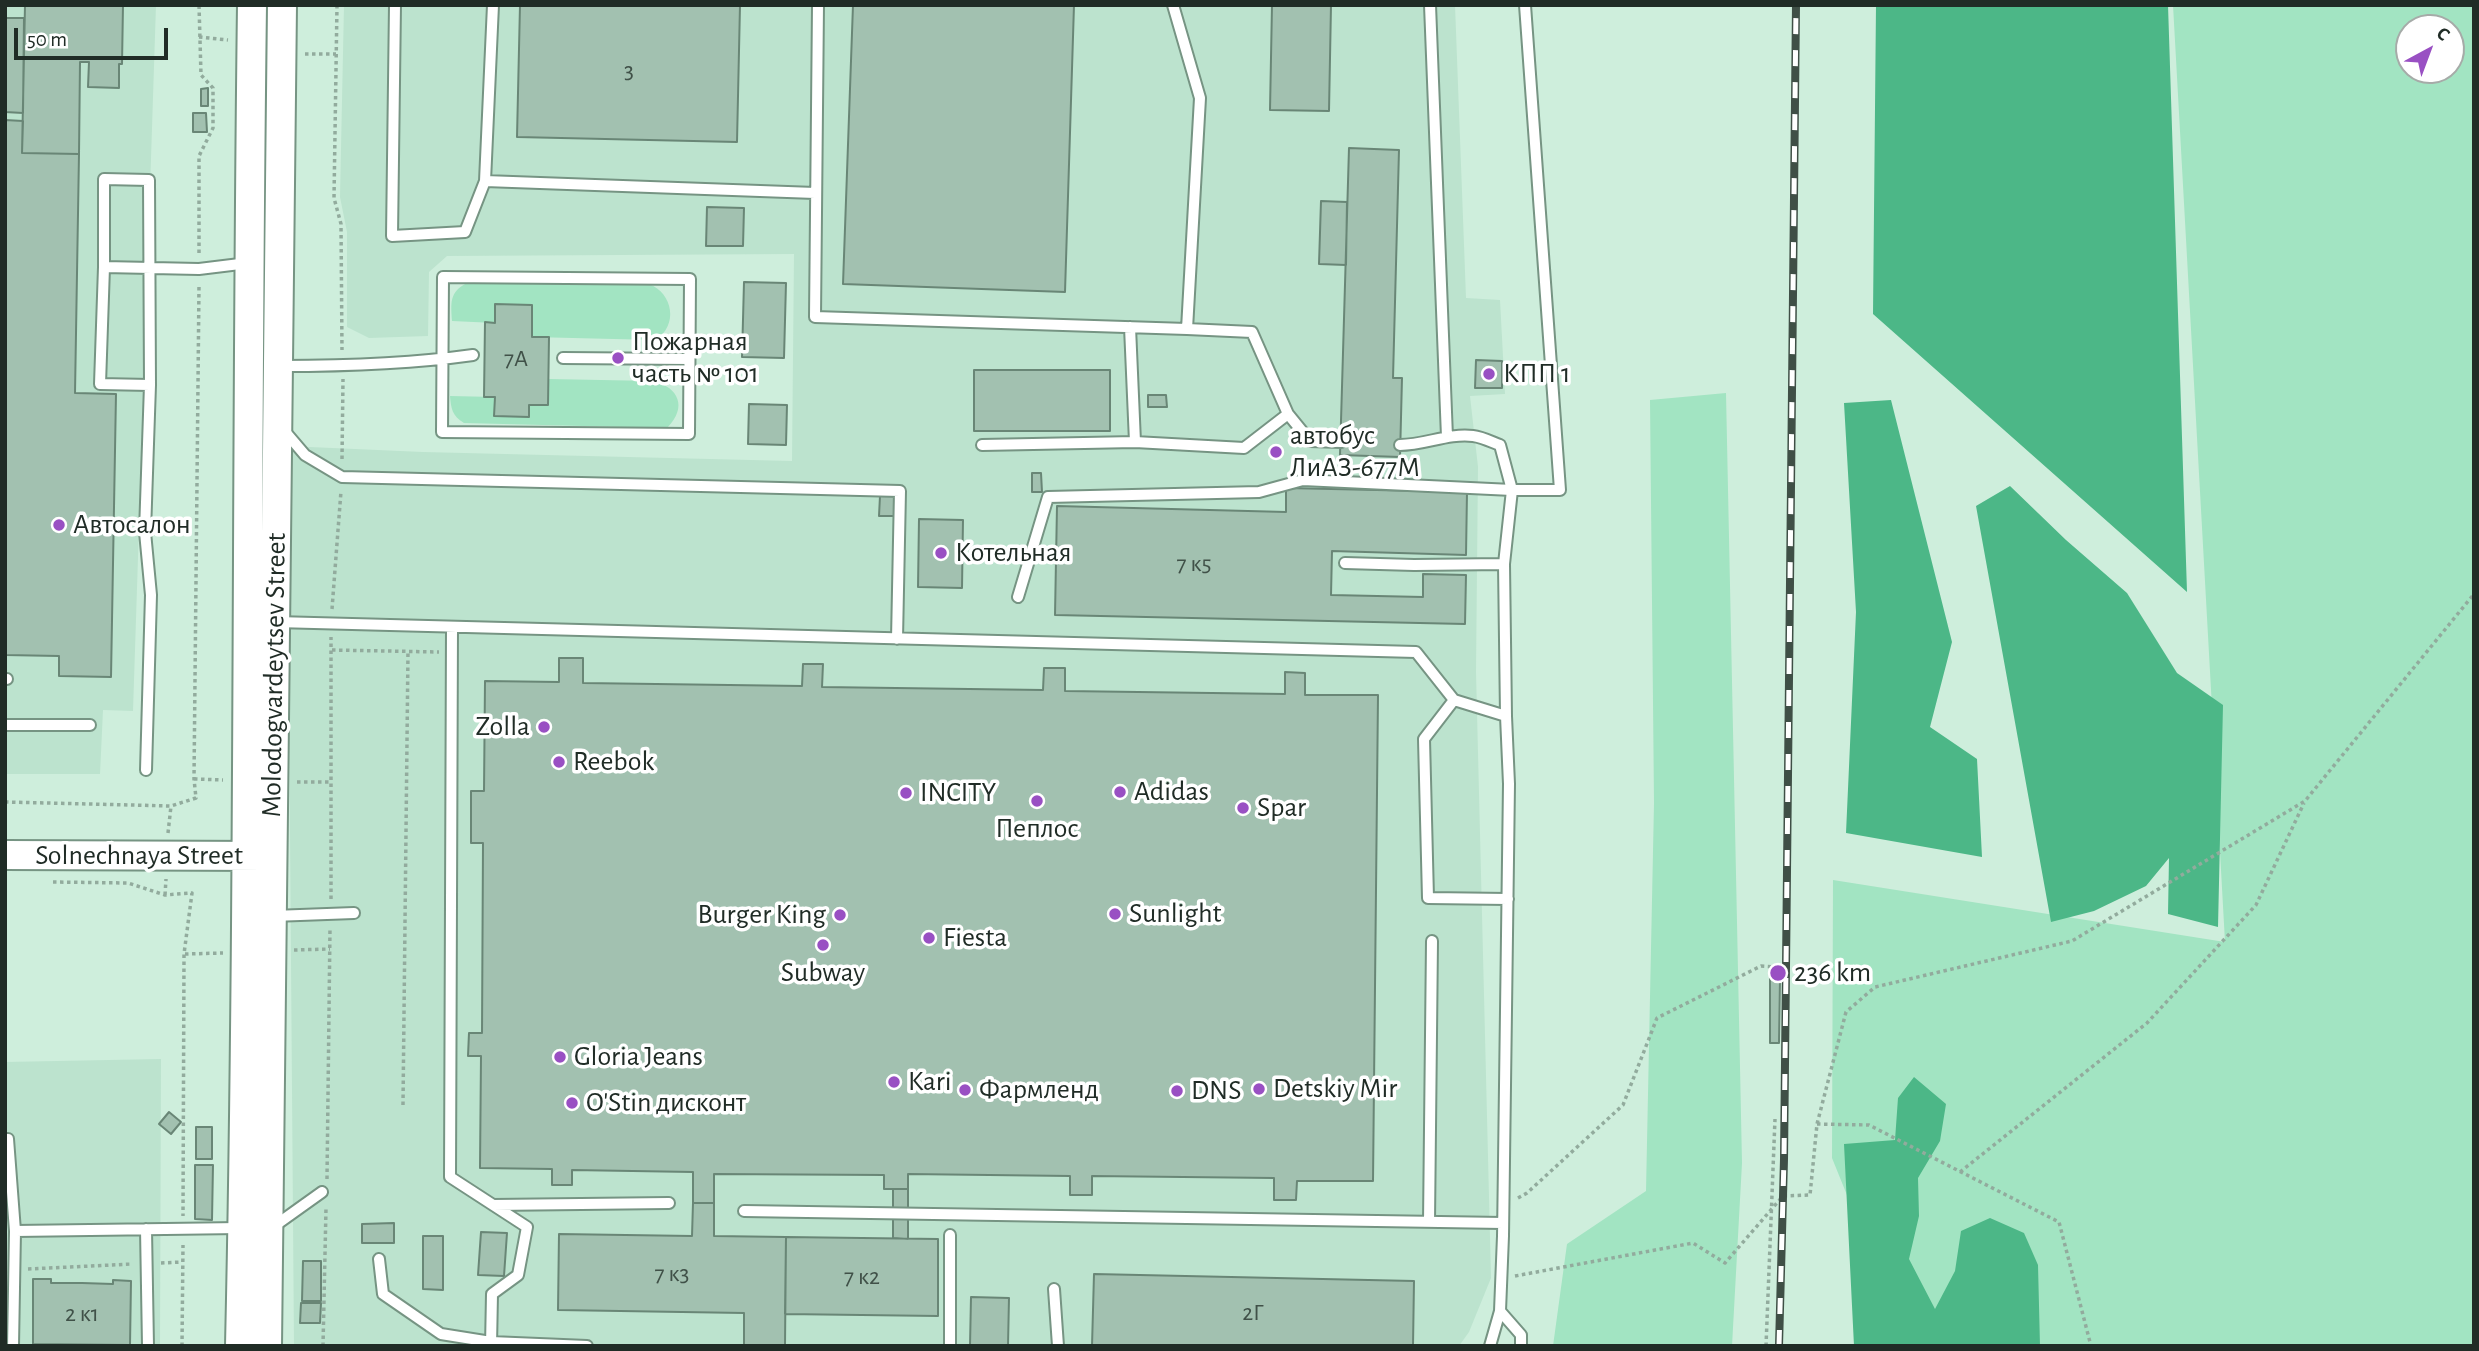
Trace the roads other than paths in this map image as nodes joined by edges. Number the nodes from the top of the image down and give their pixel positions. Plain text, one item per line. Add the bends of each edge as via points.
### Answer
1 (252, 5) edge
2 (282, 5) edge
3 (395, 5) edge
4 (493, 5) edge
5 (818, 5) edge
6 (1173, 5) edge
7 (1430, 5) edge
8 (1525, 5) edge
9 (485, 181) junction
10 (815, 192) junction
11 (248, 262) junction
12 (278, 262) junction
13 (104, 267) junction
14 (149, 268) junction
15 (1130, 327) junction
16 (1187, 329) junction
17 (473, 355) dead end
18 (563, 358) dead end
19 (443, 359) junction
20 (690, 359) junction
21 (277, 366) junction
22 (150, 385) junction
23 (1288, 414) junction
24 (277, 422) junction
25 (1447, 437) junction
26 (1135, 442) junction
27 (1341, 442) dead end
28 (1400, 444) dead end
29 (982, 445) dead end
30 (1513, 490) junction
31 (1345, 563) dead end
32 (1504, 564) junction
33 (1018, 597) dead end
34 (274, 622) junction
35 (452, 627) junction
36 (897, 639) junction
37 (1454, 700) junction
38 (1506, 716) junction
39 (5, 725) edge
40 (90, 725) dead end
41 (146, 770) dead end
42 (5, 855) edge
43 (259, 856) junction
44 (1507, 899) junction
45 (354, 913) dead end
46 (272, 916) junction
47 (1432, 942) dead end
48 (5, 1139) edge
49 (324, 1192) road end
50 (669, 1203) dead end
51 (492, 1205) junction
52 (744, 1211) dead end
53 (1429, 1222) junction
54 (1503, 1223) junction
55 (146, 1228) junction
56 (255, 1230) junction
57 (16, 1231) junction
58 (950, 1235) dead end
59 (379, 1259) dead end
60 (1054, 1289) dead end
61 (1500, 1311) junction
62 (491, 1344) edge
63 (13, 1346) edge
64 (148, 1346) edge
65 (240, 1346) edge
66 (267, 1346) edge
67 (587, 1346) edge
68 (950, 1346) edge
69 (1058, 1346) edge
70 (1490, 1346) edge
71 (1521, 1346) edge

1 - 11 main road, Molodogvardeytsev Street
2 - 12 main road, Molodogvardeytsev Street
3 - 9 lane via 392,236 465,232
4 - 9 lane
5 - 10 lane
6 - 16 lane via 1199,98
7 - 25 lane
8 - 30 lane via 1560,489
9 - 10 lane
10 - 15 lane via 814,317
11 - 12 main road
11 - 14 lane via 199,269
11 - 43 main road, Molodogvardeytsev Street
12 - 21 main road, Molodogvardeytsev Street
13 - 14 lane
13 - 14 lane via 104,178 149,180
13 - 22 lane via 100,384
14 - 22 lane
15 - 16 lane
15 - 26 lane
16 - 23 lane via 1252,332
17 - 19 lane
18 - 20 lane
19 - 20 lane via 443,432 689,434
19 - 20 lane via 443,277 690,279
19 - 21 lane
21 - 24 main road, Molodogvardeytsev Street
22 - 41 lane
23 - 26 lane via 1244,448
23 - 27 lane via 1310,441
24 - 34 main road, Molodogvardeytsev Street
24 - 36 lane via 304,455 342,477 900,491
25 - 28 lane
25 - 30 lane via 1474,436 1500,445
26 - 29 lane
30 - 32 lane
30 - 33 lane via 1303,480 1259,492 1048,498
31 - 32 lane
32 - 38 lane
34 - 35 lane
34 - 43 main road, Molodogvardeytsev Street
35 - 36 lane
35 - 51 lane via 450,1177
36 - 37 lane via 1416,652
37 - 38 lane
37 - 44 lane via 1424,739 1428,898
38 - 44 lane
39 - 40 lane
42 - 43 main road, Solnechnaya Street
43 - 46 main road, Molodogvardeytsev Street
43 - 56 main road, Molodogvardeytsev Street
44 - 54 lane
45 - 46 lane
46 - 56 main road, Molodogvardeytsev Street
47 - 53 lane
48 - 57 lane
49 - 56 lane
50 - 51 lane
51 - 62 lane via 527,1227 519,1275 492,1294
52 - 53 lane
53 - 54 lane
54 - 61 lane
55 - 56 lane
55 - 57 lane
55 - 64 lane
56 - 65 main road, Molodogvardeytsev Street
56 - 66 main road, Molodogvardeytsev Street
57 - 63 lane
58 - 68 lane
59 - 62 lane via 383,1294 441,1334
60 - 69 lane
61 - 70 lane
61 - 71 lane via 1521,1335
62 - 67 lane

